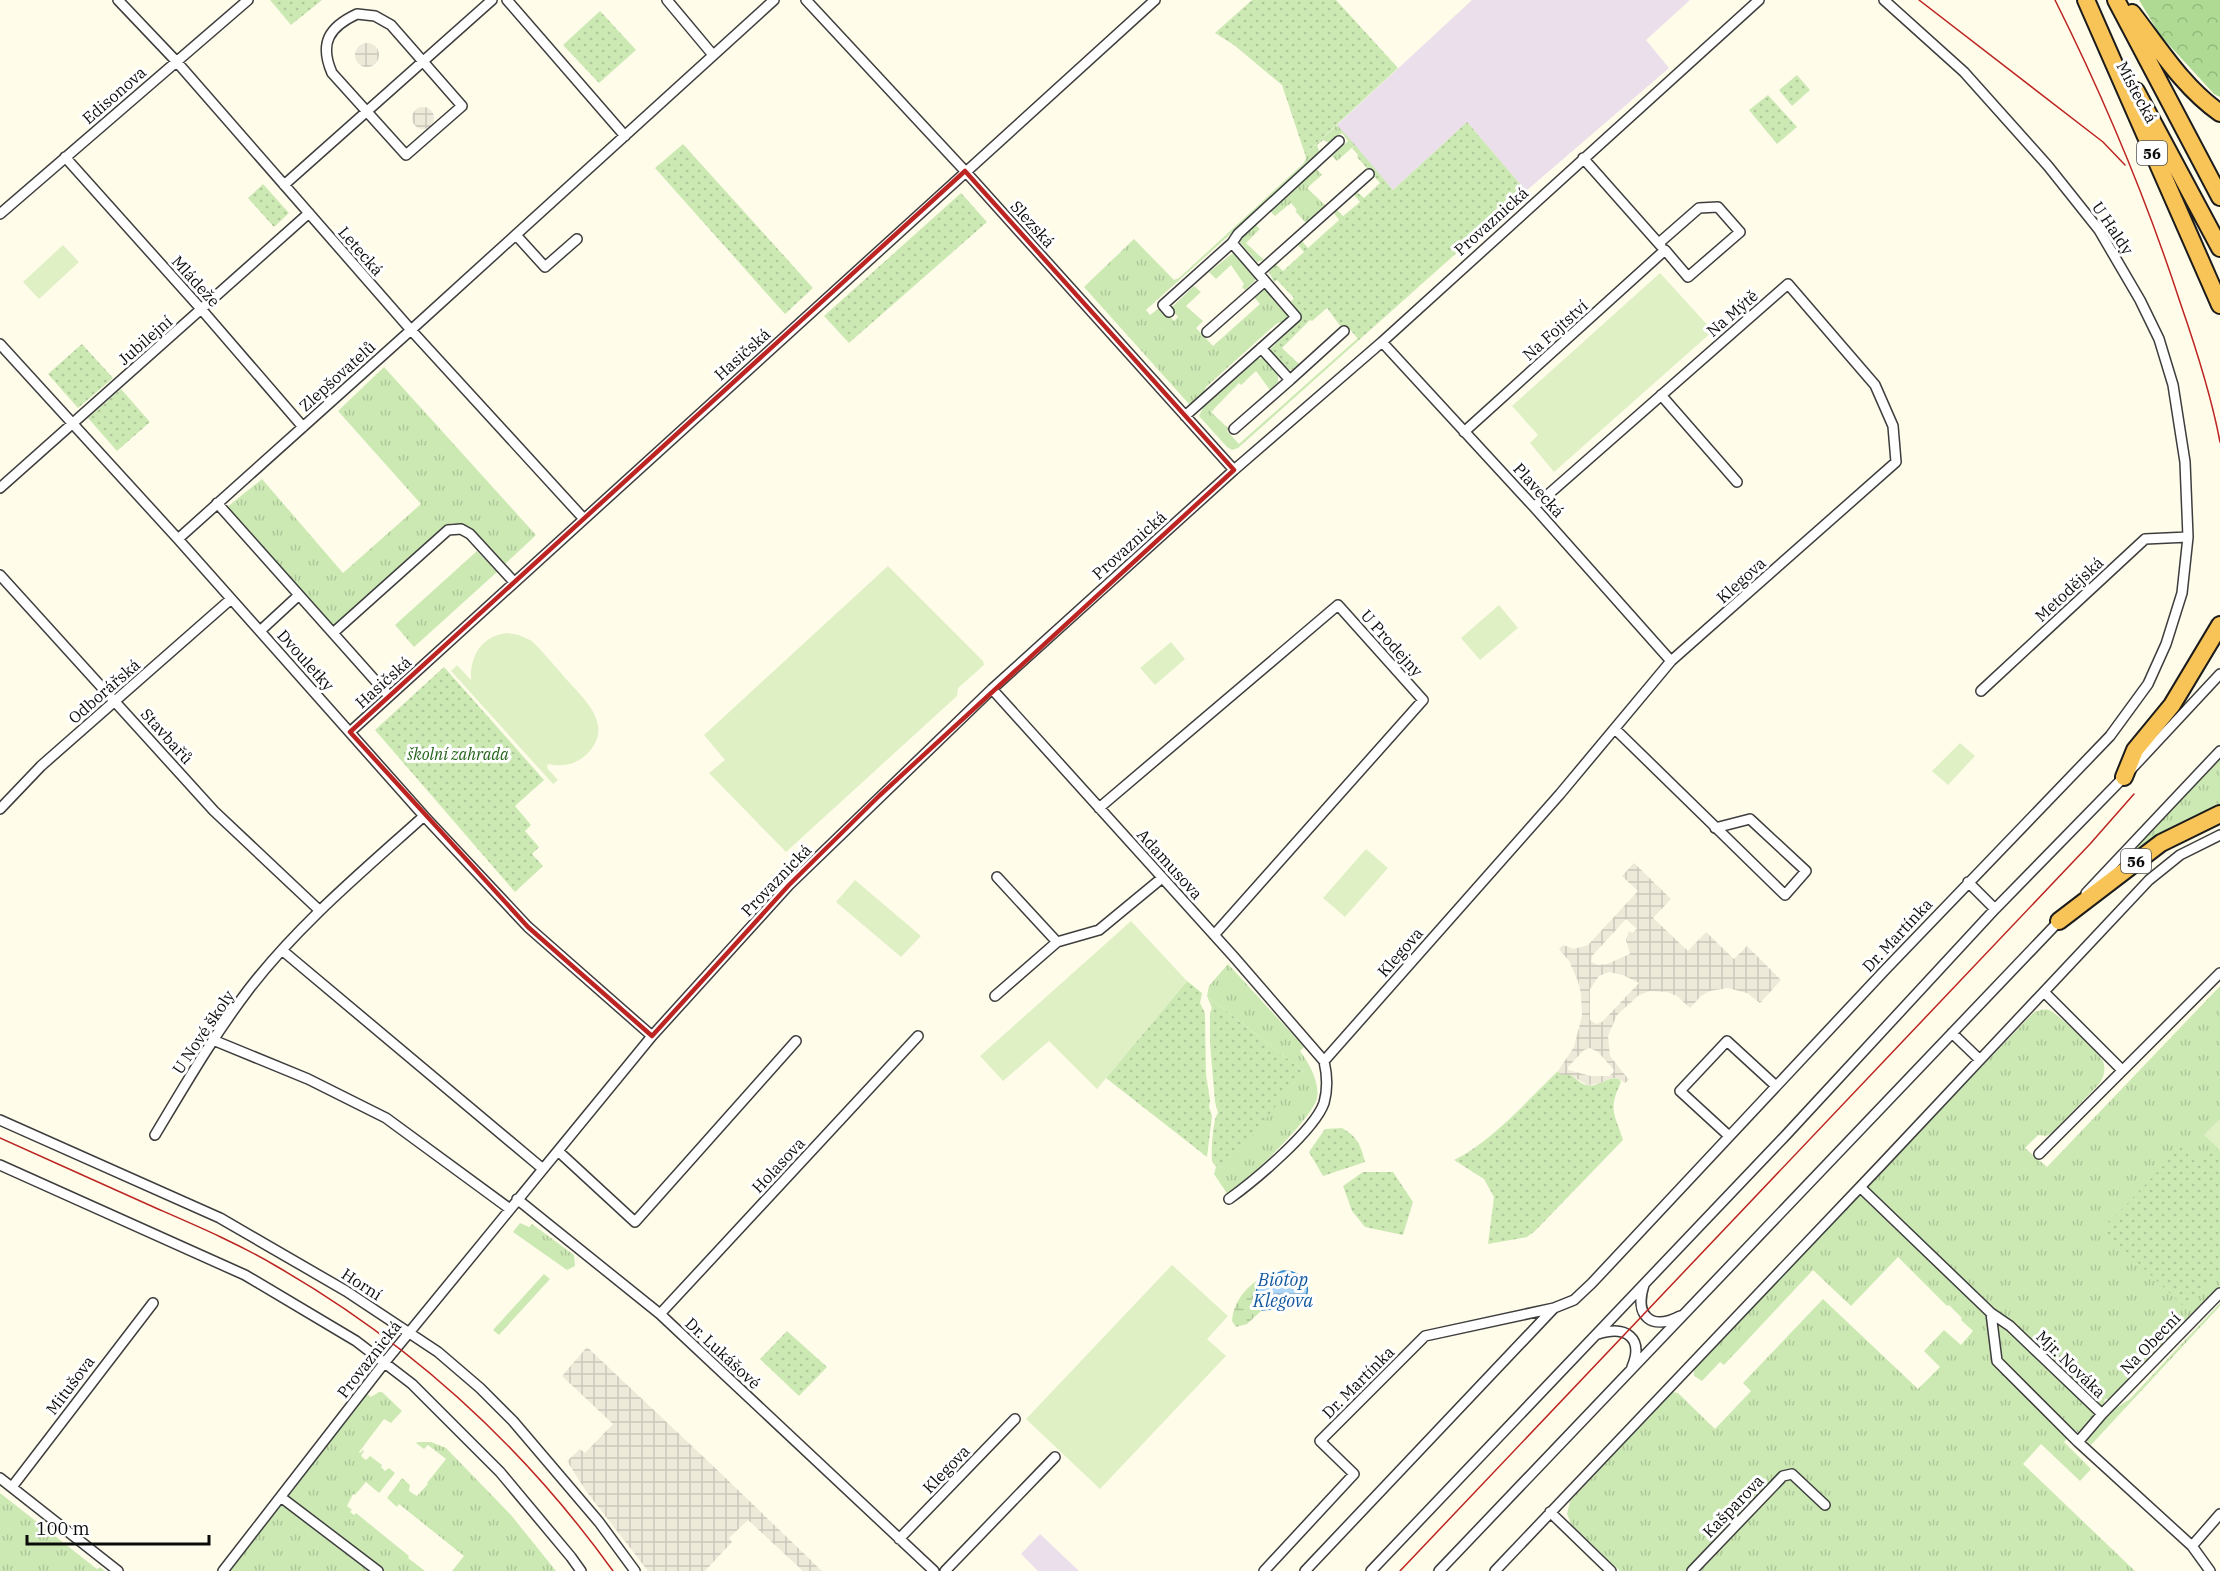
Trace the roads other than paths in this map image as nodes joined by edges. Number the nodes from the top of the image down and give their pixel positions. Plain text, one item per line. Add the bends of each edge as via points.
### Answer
1 (118, 0) edge
2 (248, 0) edge
3 (492, 0) edge
4 (507, 0) edge
5 (667, 0) edge
6 (774, 0) edge
7 (806, 0) edge
8 (1155, 0) edge
9 (1759, 0) edge
10 (1885, 0) edge
11 (2087, 0) edge
12 (2116, 0) edge
13 (2123, 0) edge
14 (713, 55) junction
15 (424, 61) junction
16 (176, 62) junction
17 (366, 112) junction
18 (2220, 113) edge
19 (625, 136) junction
20 (1339, 141) dead end
21 (65, 157) junction
22 (1583, 158) junction
23 (965, 171) junction
24 (1369, 174) dead end
25 (284, 185) junction
26 (2220, 197) edge
27 (309, 213) junction
28 (0, 214) edge
29 (516, 235) junction
30 (577, 239) dead end
31 (1232, 243) junction
32 (1662, 246) junction
33 (2220, 248) edge
34 (1262, 277) junction
35 (2220, 304) edge
36 (202, 310) junction
37 (1169, 312) dead end
38 (411, 330) junction
39 (1344, 331) dead end
40 (1207, 332) dead end
41 (1382, 342) junction
42 (0, 344) edge
43 (1261, 348) junction
44 (1290, 380) junction
45 (1661, 395) junction
46 (1185, 416) junction
47 (73, 424) junction
48 (303, 427) junction
49 (1234, 429) dead end
50 (1464, 432) junction
51 (1896, 462) joint
52 (1234, 470) junction
53 (1737, 482) dead end
54 (0, 488) edge
55 (217, 503) junction
56 (1534, 507) junction
57 (584, 519) junction
58 (2188, 537) junction
59 (178, 539) junction
60 (0, 574) edge
61 (514, 582) junction
62 (299, 595) junction
63 (231, 599) junction
64 (2220, 625) edge
65 (260, 631) junction
66 (333, 633) junction
67 (1671, 662) junction
68 (2220, 674) edge
69 (992, 689) junction
70 (1981, 691) dead end
71 (389, 696) junction
72 (115, 701) junction
73 (1615, 729) junction
74 (350, 732) junction
75 (2220, 751) edge
76 (2124, 777) junction
77 (1099, 808) junction
78 (0, 809) edge
79 (2220, 814) edge
80 (424, 816) junction
81 (1715, 828) junction
82 (2220, 835) edge
83 (997, 877) dead end
84 (1162, 878) junction
85 (1968, 882) junction
86 (1995, 909) junction
87 (319, 910) junction
88 (2059, 921) junction
89 (1214, 935) junction
90 (1057, 942) junction
91 (283, 951) junction
92 (2220, 973) edge
93 (2044, 992) junction
94 (995, 996) dead end
95 (1953, 1033) junction
96 (652, 1036) junction
97 (918, 1036) dead end
98 (213, 1040) junction
99 (796, 1041) dead end
100 (1980, 1060) junction
101 (1324, 1061) junction
102 (2122, 1070) junction
103 (1776, 1086) junction
104 (0, 1120) edge
105 (155, 1135) dead end
106 (1729, 1136) junction
107 (558, 1151) junction
108 (2038, 1154) dead end
109 (0, 1165) edge
110 (543, 1169) junction
111 (1860, 1187) junction
112 (517, 1199) junction
113 (1229, 1199) dead end
114 (510, 1209) junction
115 (1645, 1283) junction
116 (2220, 1293) edge
117 (153, 1303) dead end
118 (1554, 1308) junction
119 (1991, 1313) junction
120 (660, 1314) junction
121 (1684, 1314) junction
122 (410, 1332) junction
123 (1595, 1335) junction
124 (386, 1362) junction
125 (1631, 1370) junction
126 (2102, 1414) junction
127 (1015, 1419) dead end
128 (2078, 1442) junction
129 (1055, 1457) dead end
130 (0, 1478) edge
131 (12, 1486) junction
132 (282, 1497) junction
133 (1825, 1505) dead end
134 (1550, 1512) junction
135 (2220, 1514) edge
136 (899, 1539) junction
137 (2192, 1546) junction
138 (118, 1571) edge
139 (222, 1571) edge
140 (378, 1571) edge
141 (581, 1571) edge
142 (635, 1571) edge
143 (934, 1571) edge
144 (945, 1571) edge
145 (1264, 1571) edge
146 (1305, 1571) edge
147 (1371, 1571) edge
148 (1439, 1571) edge
149 (1495, 1571) edge
150 (1611, 1571) edge
151 (1692, 1571) edge
152 (2210, 1571) edge

1 - 16 street, Letecká
2 - 16 street, Edisonova
3 - 15 street
4 - 19 street
5 - 14 street
6 - 14 street, Zlepšovatelů
7 - 23 street, Slezská
8 - 23 street, Hasičská
9 - 22 street, Provaznická
10 - 58 street, U Haldy via 1964,72 2048,166 2099,230 2140,300 2173,385 2186,462
11 - 33 highway, Místecká / 56
11 - 35 highway, 56
12 - 26 highway, Místecká / 56
13 - 18 highway via 2175,70
14 - 19 street, Zlepšovatelů
15 - 17 street
15 - 17 street via 462,106 406,155
15 - 17 street via 392,25 375,15 357,14 339,24 327,43 326,59 332,73
16 - 21 street, Edisonova
16 - 25 street, Letecká
17 - 25 street
19 - 29 street, Zlepšovatelů
20 - 31 street
21 - 28 street, Edisonova
21 - 36 street, Mládeže
22 - 32 street
22 - 41 street, Provaznická
23 - 46 street, Slezská
23 - 57 street, Hasičská
24 - 34 street
25 - 27 street, Letecká
27 - 36 street, Jubilejní
27 - 38 street, Letecká
29 - 30 street via 545,267
29 - 38 street, Zlepšovatelů
31 - 34 street
31 - 37 street via 1162,304
32 - 32 street, Na Fojtství via 1688,277 1740,232 1718,207 1699,207
32 - 50 street, Na Fojtství
34 - 40 street
34 - 43 street via 1296,317
36 - 47 street, Jubilejní
36 - 48 street, Mládeže
38 - 48 street, Zlepšovatelů
38 - 57 street, Letecká
39 - 44 street
41 - 50 street, Plavecká
41 - 52 street, Provaznická
42 - 47 street, Dvouletky
43 - 44 street
43 - 46 street
44 - 49 street
45 - 51 street, Na Mýtě via 1788,284 1875,385 1893,426
45 - 53 street
45 - 56 street, Na Mýtě
46 - 52 street, Slezská
47 - 54 street, Jubilejní
47 - 59 street, Dvouletky
48 - 55 street, Zlepšovatelů
50 - 56 street, Plavecká
51 - 67 street, Klegova
52 - 69 street, Provaznická
55 - 59 street, Zlepšovatelů
55 - 62 street
56 - 67 street, Plavecká
57 - 61 street, Hasičská
58 - 70 street, Metodějská via 2145,539
58 - 85 street, Dr. Martínka via 2182,593 2148,684 2110,736
59 - 63 street, Dvouletky
60 - 72 street, Stavbařů
61 - 66 street via 470,534 461,529 448,530
61 - 71 street, Hasičská
62 - 65 street
62 - 66 street
63 - 65 street, Dvouletky
63 - 72 street, Odborářská
64 - 76 highway via 2172,705 2135,750
65 - 74 street, Dvouletky
66 - 71 street
67 - 73 street, Klegova
68 - 76 street
69 - 77 street, Adamusova
69 - 96 street, Provaznická via 789,885
71 - 74 street, Hasičská
72 - 78 street, Odborářská via 41,766
72 - 87 street, Stavbařů via 214,811
73 - 81 street
73 - 101 street, Klegova
74 - 80 street, Dvouletky
75 - 88 street
76 - 86 street
77 - 84 street, Adamusova
77 - 89 street, U Prodejny via 1338,605 1423,700
79 - 88 highway, 56 via 2161,843
80 - 87 street, U Nové školy
80 - 96 street, Dvouletky via 528,927
81 - 81 street via 1785,895 1806,871 1750,819
82 - 93 street via 2168,864
83 - 90 street
84 - 89 street, Adamusova
84 - 90 street via 1099,930
85 - 86 street
85 - 103 street, Dr. Martínka
86 - 115 street
87 - 91 street, U Nové školy
88 - 95 street
89 - 101 street, Adamusova
90 - 94 street
91 - 98 street, U Nové školy via 250,988
91 - 110 street
92 - 102 street
93 - 100 street
93 - 102 street
95 - 100 street
95 - 121 street
96 - 107 street, Provaznická
97 - 120 street, Holasova
98 - 105 street, U Nové školy
98 - 114 street via 308,1079 386,1118
99 - 107 street via 635,1222
100 - 111 street
101 - 113 street via 1324,1104 1317,1116 1258,1178
102 - 108 street
103 - 106 street, Dr. Martínka
103 - 106 street via 1727,1041 1680,1091
104 - 122 street, Horní via 220,1218
106 - 118 street, Dr. Martínka via 1592,1283 1574,1300
107 - 110 street, Provaznická
109 - 124 street via 245,1275
110 - 112 street, Provaznická
111 - 119 street, Mjr. Nováka
111 - 134 street
112 - 114 street, Provaznická
112 - 120 street, Dr. Lukášové
114 - 122 street, Provaznická
115 - 121 street via 1640,1305 1647,1318 1662,1323
115 - 123 street
116 - 126 street, Na Obecní
117 - 131 street, Mitušova
118 - 145 street, Dr. Martínka via 1425,1336 1320,1441 1354,1474
118 - 146 street, Dr. Martínka
119 - 126 street, Mjr. Nováka via 2010,1326
119 - 128 street via 1997,1361
120 - 136 street, Dr. Lukášové
121 - 125 street
122 - 124 street, Provaznická
122 - 142 street, Horní via 443,1355 513,1420
123 - 125 street via 1616,1330 1630,1336 1636,1353
123 - 147 street
124 - 132 street, Provaznická
124 - 141 street via 500,1472
125 - 148 street
126 - 128 street, Mjr. Nováka
127 - 136 street, Klegova
128 - 137 street
129 - 144 street
130 - 131 street
131 - 138 street
132 - 139 street, Provaznická
132 - 140 street
133 - 151 street, Kašparova via 1792,1474 1783,1476
134 - 149 street
134 - 150 street
135 - 137 street
136 - 143 street, Dr. Lukášové
137 - 152 street

